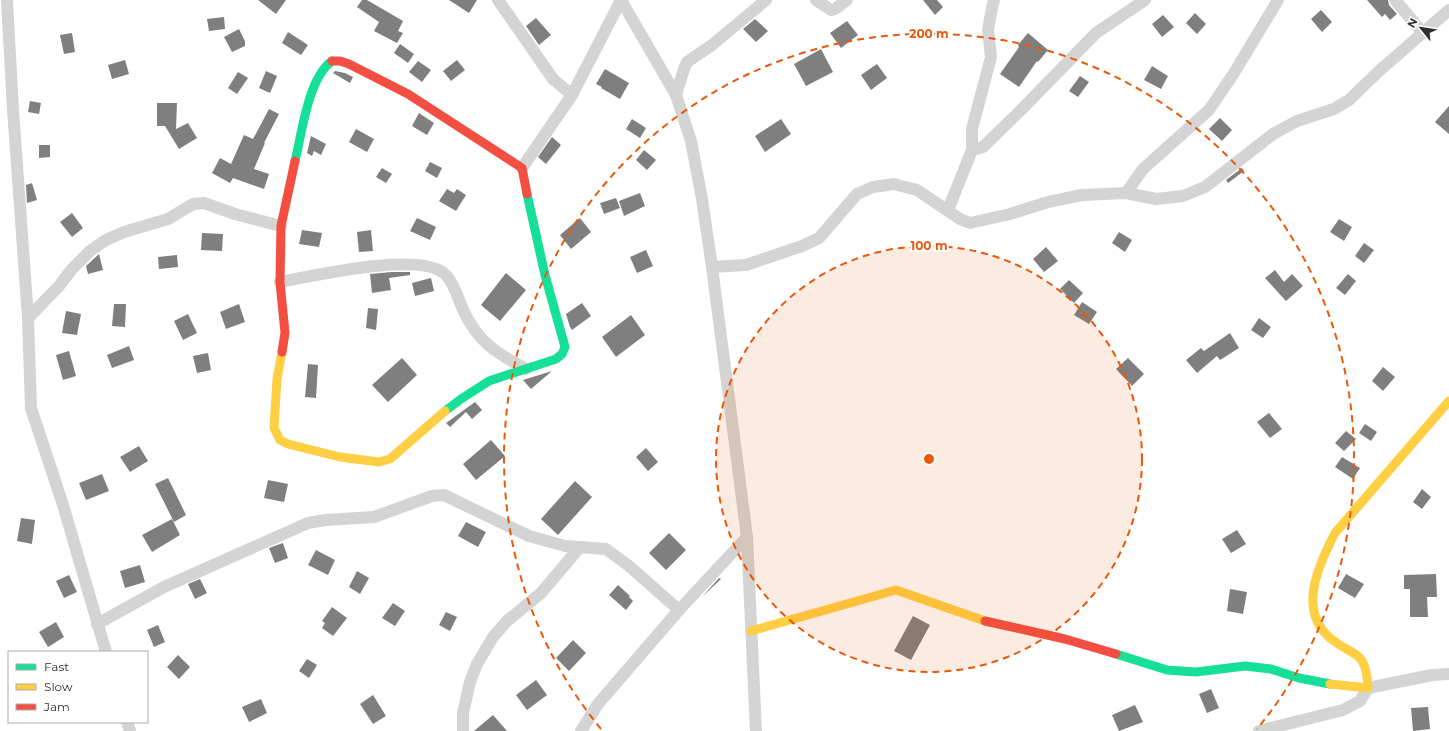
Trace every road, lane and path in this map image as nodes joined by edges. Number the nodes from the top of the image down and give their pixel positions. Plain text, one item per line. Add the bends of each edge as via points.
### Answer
1 (7, 0) edge
2 (498, 0) edge
3 (621, 0) edge
4 (766, 0) edge
5 (816, 0) edge
6 (847, 0) edge
7 (994, 0) edge
8 (1145, 0) edge
9 (1278, 0) edge
10 (1395, 0) edge
11 (1449, 10) edge
12 (1423, 32) junction
13 (572, 95) junction
14 (676, 95) junction
15 (972, 150) junction
16 (522, 168) junction
17 (1126, 193) junction
18 (948, 210) junction
19 (281, 226) junction
20 (712, 267) junction
21 (280, 282) junction
22 (28, 318) junction
23 (526, 368) junction
24 (1449, 401) edge
25 (747, 537) junction
26 (580, 547) junction
27 (679, 610) junction
28 (98, 624) junction
29 (751, 631) junction
30 (106, 651) edge
31 (1449, 674) edge
32 (1368, 688) junction
33 (463, 731) edge
34 (581, 731) edge
35 (756, 731) edge
36 (1259, 731) edge

1 - 22 street
2 - 13 street via 552,79
3 - 13 street
3 - 14 street
4 - 14 street via 687,62
5 - 6 street via 831,10
7 - 15 street via 988,30 991,57 972,129
8 - 15 street via 1096,33 983,147
9 - 17 street via 1209,110 1143,169
10 - 12 street
11 - 12 street
12 - 17 street via 1349,100 1297,121 1273,134 1205,187 1183,196 1156,199
13 - 16 street
14 - 20 street via 691,141
15 - 18 street
16 - 19 street via 408,94 350,64 332,61 327,64 316,81 310,96
16 - 23 street via 545,275 565,347 556,359
17 - 18 street via 1082,194 970,223
18 - 20 street via 917,190 894,184 873,186 857,194 819,238 746,265
19 - 21 street
19 - 22 street via 204,203 194,204 168,219 106,240 90,251 72,269
20 - 25 street
21 - 23 street via 391,264 436,269 451,282 463,310 480,339 495,351
21 - 23 street via 285,333 277,379 274,428 280,440 288,444 340,457 379,462 390,459 461,399 489,381
22 - 28 street via 31,408
24 - 32 street via 1335,534 1316,576 1312,596 1315,617 1327,635 1357,654 1363,661 1369,675
25 - 27 street
25 - 29 street
26 - 27 street via 606,549
26 - 28 street via 565,546 529,536 444,495 432,496 374,518 308,523 164,587
26 - 33 street via 541,593 507,621 493,637 470,682 463,713
27 - 34 street via 598,704
28 - 30 street
29 - 32 street via 896,590 990,623 1065,639 1167,670 1196,672 1245,666 1270,669 1336,685
29 - 35 street
31 - 32 street
32 - 36 street via 1360,701 1343,710

